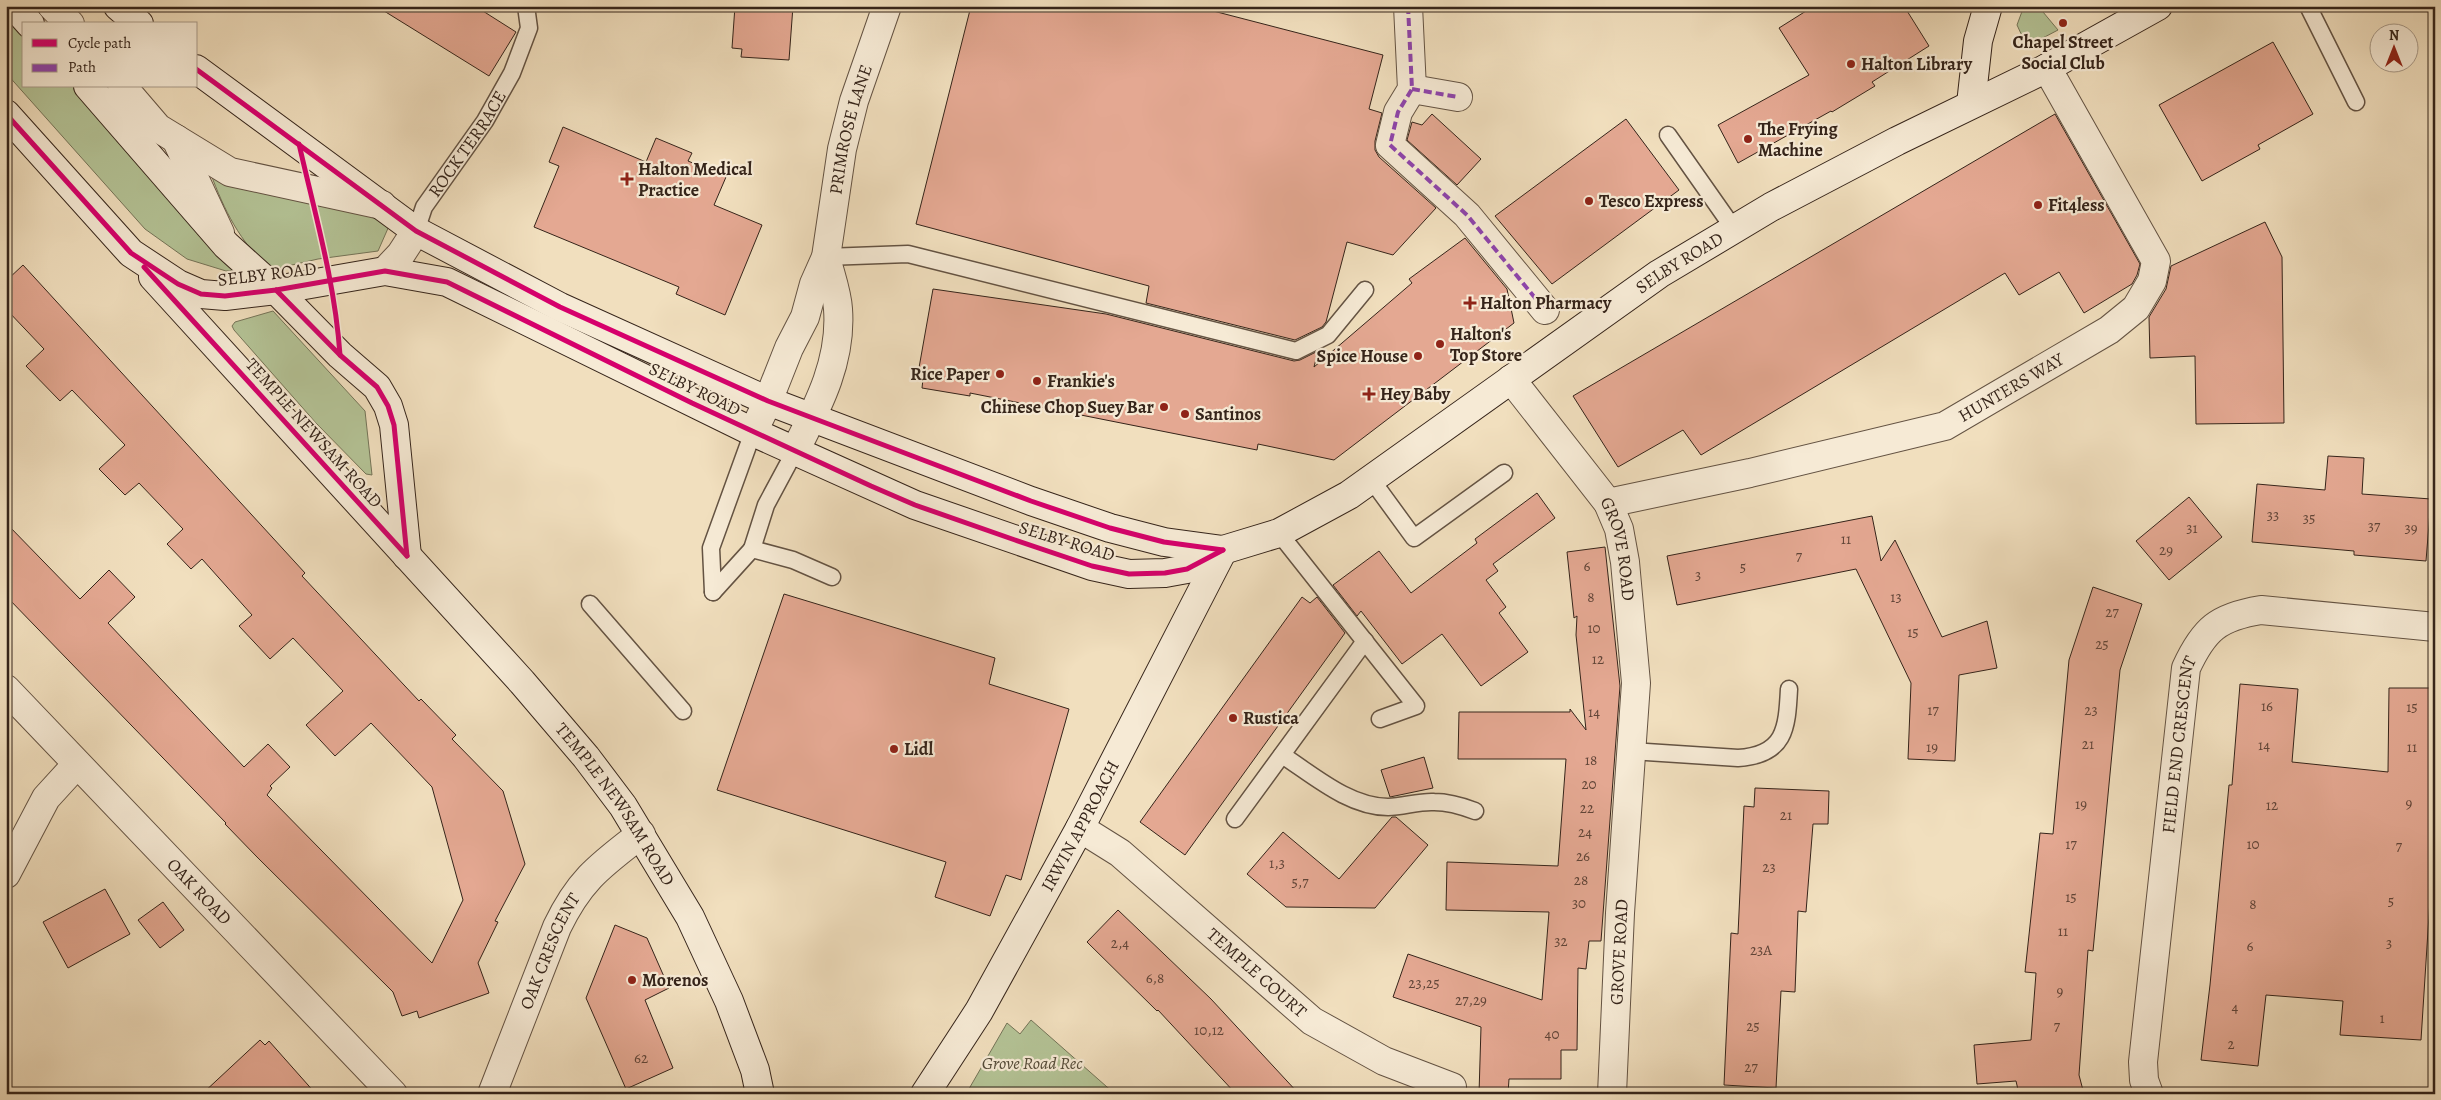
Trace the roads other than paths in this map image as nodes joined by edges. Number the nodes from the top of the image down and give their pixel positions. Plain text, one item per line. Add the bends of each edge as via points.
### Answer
1 (14, 6) edge
2 (52, 6) edge
3 (118, 6) edge
4 (526, 6) edge
5 (887, 6) edge
6 (1408, 6) edge
7 (1988, 6) edge
8 (2158, 6) edge
9 (2308, 6) edge
10 (28, 22) edge
11 (68, 22) edge
12 (137, 22) edge
13 (2046, 68) junction
14 (198, 71) edge
15 (90, 88) edge
16 (124, 88) edge
17 (1412, 89) junction
18 (1458, 98) dead end
19 (2356, 102) dead end
20 (1971, 104) junction
21 (6, 114) edge
22 (1668, 135) dead end
23 (176, 139) junction
24 (382, 205) junction
25 (1734, 229) junction
26 (416, 231) junction
27 (226, 245) junction
28 (131, 253) junction
29 (826, 257) junction
30 (385, 271) junction
31 (276, 290) junction
32 (1365, 290) dead end
33 (1545, 310) dead end
34 (1511, 379) junction
35 (768, 401) junction
36 (812, 418) junction
37 (753, 432) junction
38 (795, 451) junction
39 (1504, 473) dead end
40 (1371, 479) junction
41 (1608, 503) junction
42 (1279, 533) junction
43 (752, 549) junction
44 (1223, 550) junction
45 (407, 556) junction
46 (832, 577) dead end
47 (590, 604) dead end
48 (2435, 627) edge
49 (1365, 642) junction
50 (6, 689) edge
51 (1789, 689) dead end
52 (683, 711) dead end
53 (1380, 719) dead end
54 (1631, 751) junction
55 (1282, 755) junction
56 (77, 764) junction
57 (1475, 811) dead end
58 (1235, 820) dead end
59 (1080, 828) junction
60 (641, 834) junction
61 (6, 874) edge
62 (1452, 1087) dead end
63 (393, 1094) edge
64 (492, 1094) edge
65 (760, 1094) edge
66 (925, 1094) edge
67 (1612, 1094) edge
68 (2149, 1094) edge

1 - 10 street
2 - 11 street
3 - 12 street
4 - 26 lane, ROCK TERRACE via 529,28 512,73 485,121 424,207
5 - 29 street, PRIMROSE LANE via 854,101 842,149
6 - 17 street
7 - 20 street via 1978,42
8 - 13 street, SELBY ROAD
9 - 19 lane
13 - 20 street, SELBY ROAD
13 - 41 street, HUNTERS WAY via 2156,260 2152,281 2136,308 2109,330 1945,426
14 - 24 street, SELBY ROAD
15 - 27 street, SELBY ROAD
16 - 23 street via 158,128
17 - 18 street
17 - 33 street via 1398,112 1390,145 1466,215
20 - 25 street, SELBY ROAD
21 - 28 street, SELBY ROAD
22 - 25 lane
23 - 24 street via 230,172
23 - 27 street
24 - 26 street, SELBY ROAD
25 - 34 street, SELBY ROAD via 1659,274
26 - 30 street, ROCK TERRACE
26 - 35 street, SELBY ROAD via 560,307
27 - 31 street, SELBY ROAD
28 - 31 street, SELBY ROAD via 178,284 201,294 225,296
28 - 45 street, TEMPLE NEWSAM ROAD
29 - 32 lane via 908,254 1296,351 1328,335
29 - 35 street, PRIMROSE LANE via 805,316
29 - 36 street, PRIMROSE LANE via 838,308 837,351
30 - 31 street, SELBY ROAD
30 - 37 street, SELBY ROAD via 447,282
31 - 45 street, TEMPLE NEWSAM ROAD via 376,387 388,406 394,426
34 - 40 street, SELBY ROAD
34 - 41 street, GROVE ROAD
35 - 36 street, SELBY ROAD
35 - 37 street, PRIMROSE LANE
36 - 38 street, PRIMROSE LANE
36 - 44 street, SELBY ROAD via 1110,528 1164,542
37 - 38 street, SELBY ROAD
37 - 43 lane via 712,548 713,592
38 - 43 lane via 766,505
38 - 44 street, SELBY ROAD via 915,505 1092,566 1129,574 1165,573 1187,569
39 - 40 lane via 1414,538
40 - 42 street, SELBY ROAD
41 - 54 street, GROVE ROAD via 1619,529 1632,622 1636,682
42 - 44 street, SELBY ROAD
42 - 49 lane
43 - 46 lane via 793,560
44 - 59 street, IRWIN APPROACH
45 - 60 street, TEMPLE NEWSAM ROAD via 580,750
47 - 52 lane
48 - 68 street, FIELD END CRESCENT via 2261,610 2236,614 2214,626 2196,645 2186,668 2144,1052 2144,1080
49 - 53 lane via 1416,706
49 - 55 lane
50 - 56 street, OAK ROAD
51 - 54 lane via 1788,724 1781,738 1770,750 1755,757
54 - 67 street, GROVE ROAD
55 - 57 lane via 1341,793 1363,803 1387,807 1433,801
55 - 58 lane
56 - 61 street via 46,798
56 - 63 street, OAK ROAD
59 - 62 street, TEMPLE COURT via 1120,853 1312,1021 1384,1061
59 - 66 street, IRWIN APPROACH via 979,1010
60 - 64 street, OAK CRESCENT via 594,870 570,900
60 - 65 street, TEMPLE NEWSAM ROAD via 690,916 722,984 755,1070

